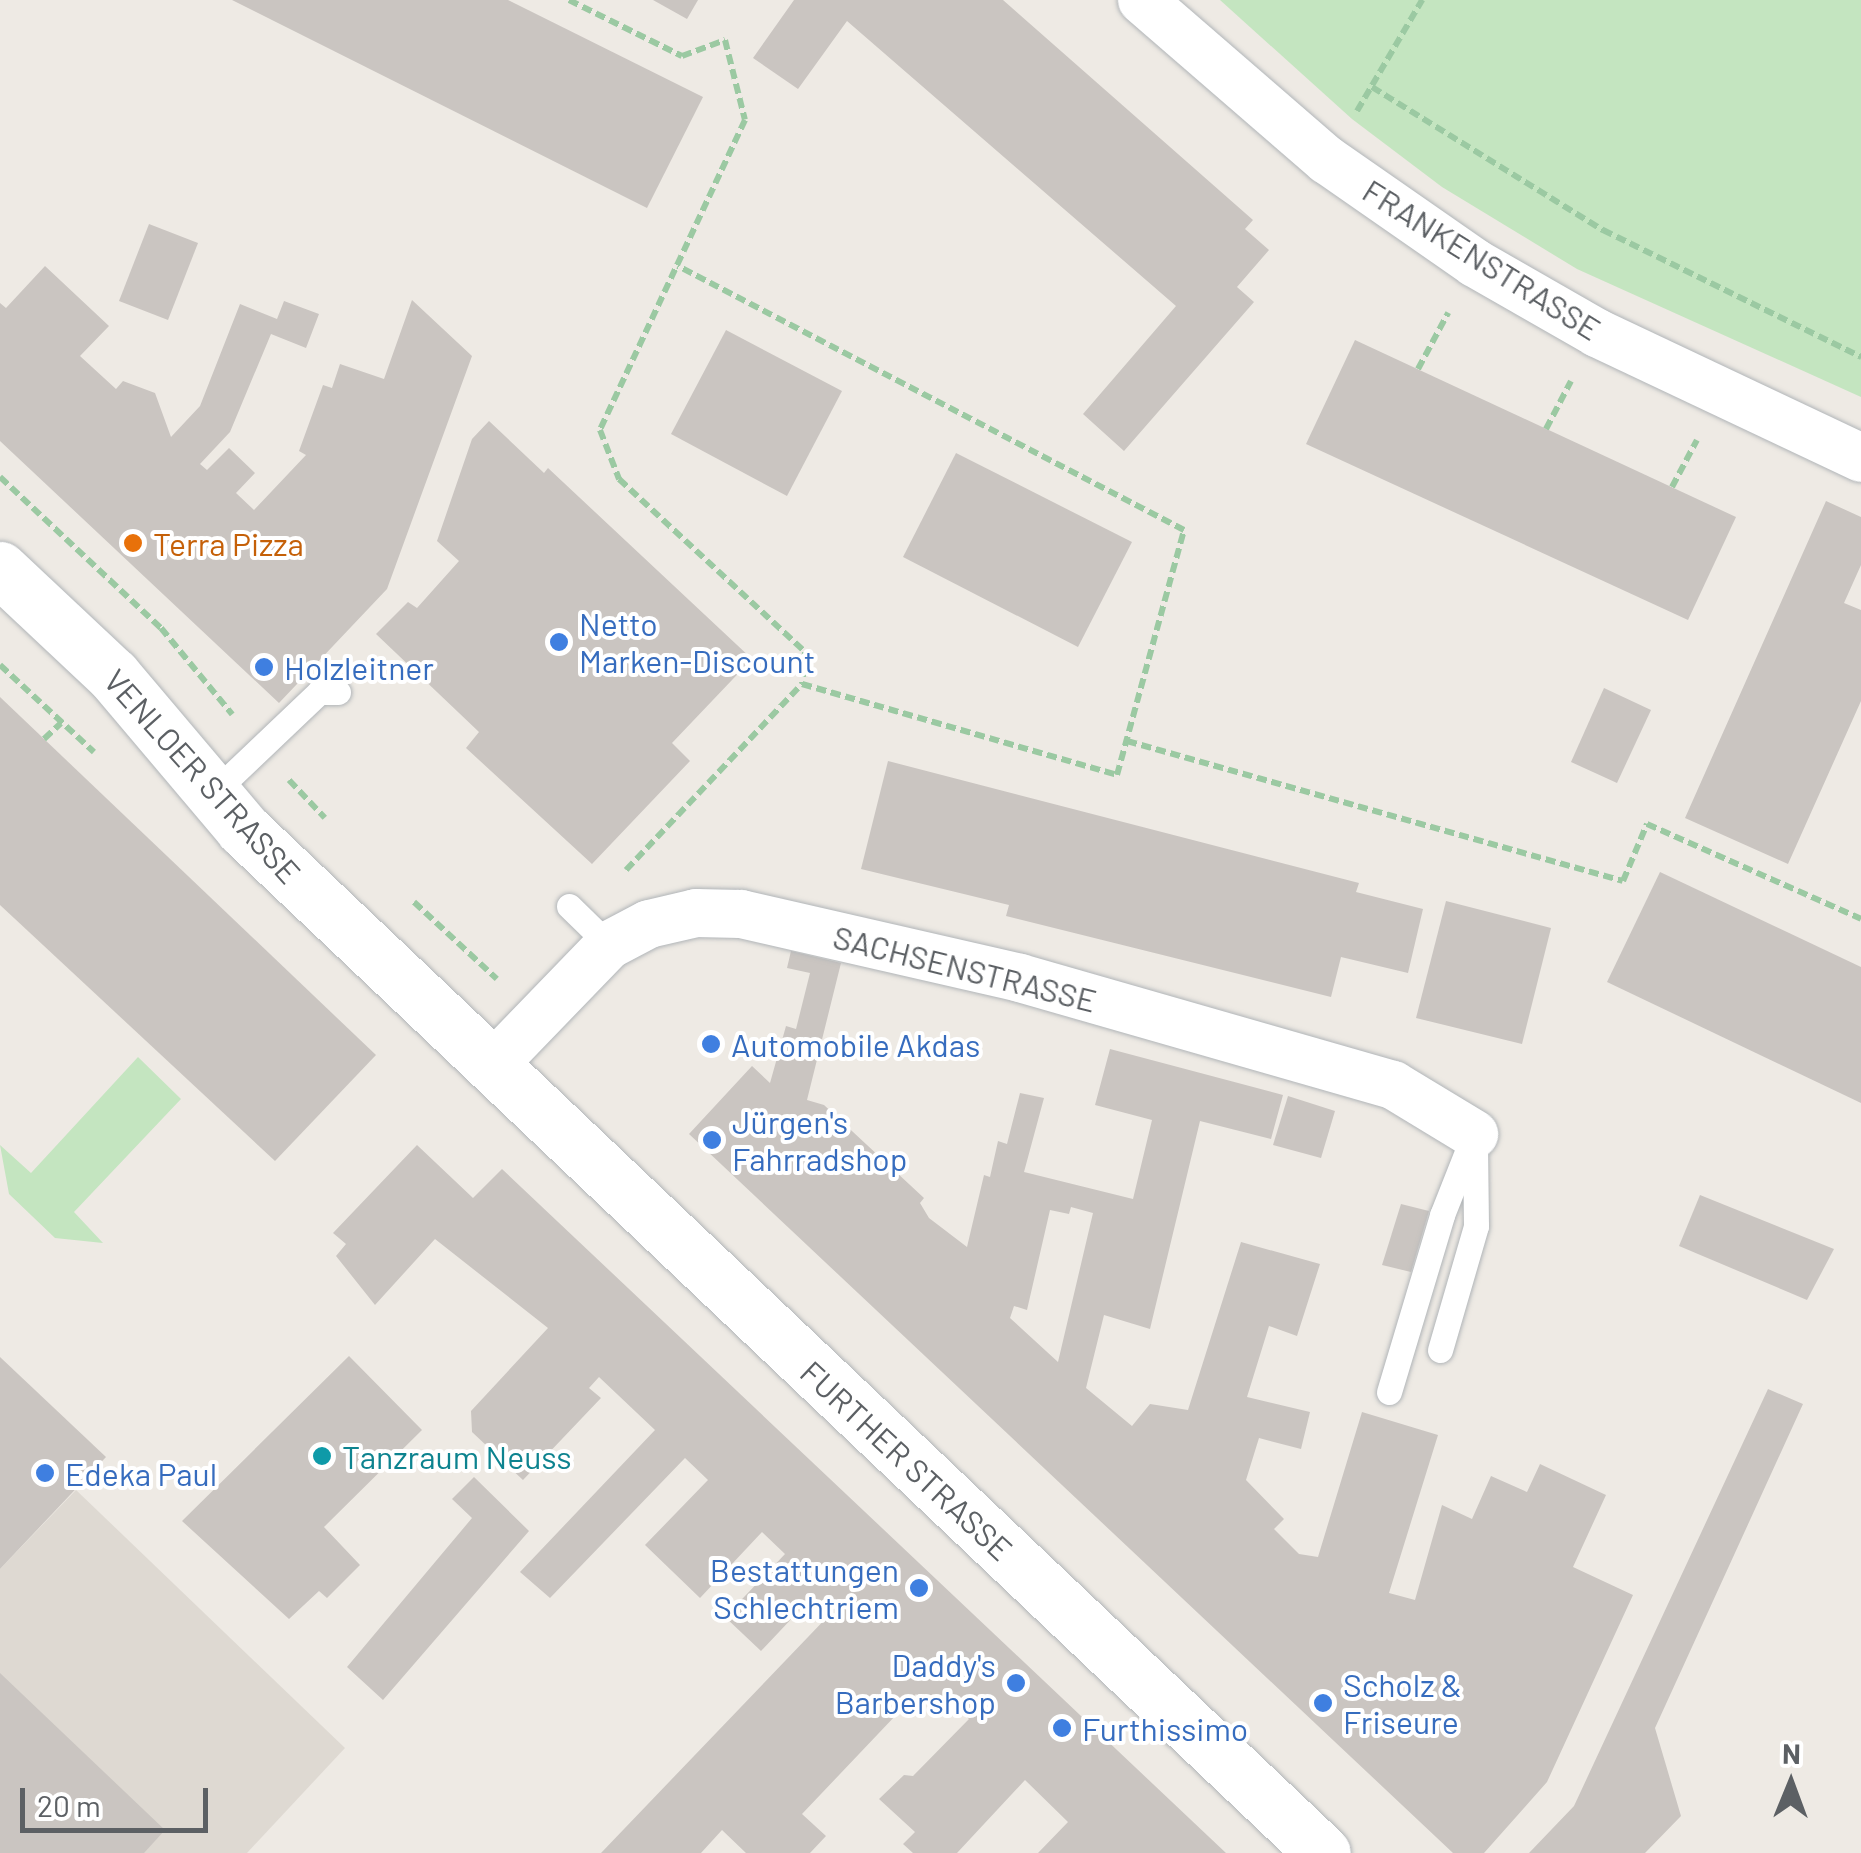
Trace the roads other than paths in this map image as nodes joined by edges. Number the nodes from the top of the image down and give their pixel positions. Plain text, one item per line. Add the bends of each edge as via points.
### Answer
1 (1142, 0) edge
2 (1861, 458) edge
3 (0, 569) edge
4 (338, 692) dead end
5 (212, 794) junction
6 (491, 1067) junction
7 (1474, 1134) junction
8 (1440, 1350) dead end
9 (1389, 1392) dead end
10 (1323, 1853) edge

1 - 2 street, FRANKENSTRASSE via 1327,160 1475,263 1597,333
3 - 5 main road, VENLOER STRASSE via 113,675
4 - 5 lane via 319,692
5 - 6 main road, VENLOER STRASSE
6 - 7 street, SACHSENSTRASSE via 587,922 649,924 696,913 742,914 1020,978 1393,1084
6 - 10 main road, FURTHER STRASSE
7 - 8 lane via 1476,1226
7 - 9 lane via 1442,1215

